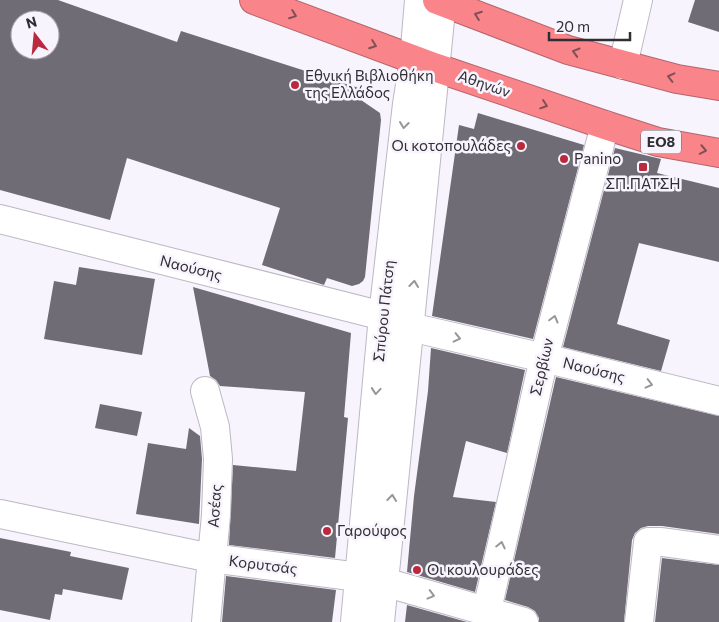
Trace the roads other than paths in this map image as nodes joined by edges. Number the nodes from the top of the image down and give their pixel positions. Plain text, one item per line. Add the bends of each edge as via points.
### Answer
1 (254, 0) edge
2 (435, 0) edge
3 (638, 0) edge
4 (424, 63) junction
5 (623, 65) junction
6 (719, 86) edge
7 (605, 125) junction
8 (719, 153) edge
9 (0, 219) edge
10 (383, 316) junction
11 (410, 327) junction
12 (544, 358) junction
13 (205, 391) dead end
14 (719, 401) edge
15 (0, 514) edge
16 (719, 550) edge
17 (211, 558) junction
18 (371, 579) junction
19 (487, 610) junction
20 (206, 622) edge
21 (355, 622) edge
22 (380, 622) edge
23 (524, 622) edge
24 (638, 622) edge

1 -> 4 highway, Αθηνών / ΕΟ8
2 - 4 street, Σπύρου Πάτση
5 -> 2 highway via 568,50
3 - 5 street
4 -> 7 highway, Αθηνών / ΕΟ8
4 -> 10 street, Σπύρου Πάτση via 407,104
11 -> 4 street, Σπύρου Πάτση
6 -> 5 highway
7 -> 8 highway, Αθηνών / ΕΟ8 via 658,142
12 -> 7 street, Σερβίων
9 - 10 street, Ναούσης
10 -> 18 street, Σπύρου Πάτση
11 -> 12 street, Ναούσης
18 -> 11 street, Σπύρου Πάτση
12 -> 14 street, Ναούσης
19 -> 12 street, Σερβίων
13 - 17 street, Ασέας via 215,428 218,458
15 - 17 street, Κορυτσάς
16 - 24 street via 648,542
17 - 18 street, Κορυτσάς
17 - 20 street, Ασέας
18 -> 19 street, Κορυτσάς
18 - 21 street, Σπύρου Πάτση
18 - 22 street, Σπύρου Πάτση
19 - 23 street, Κορυτσάς

